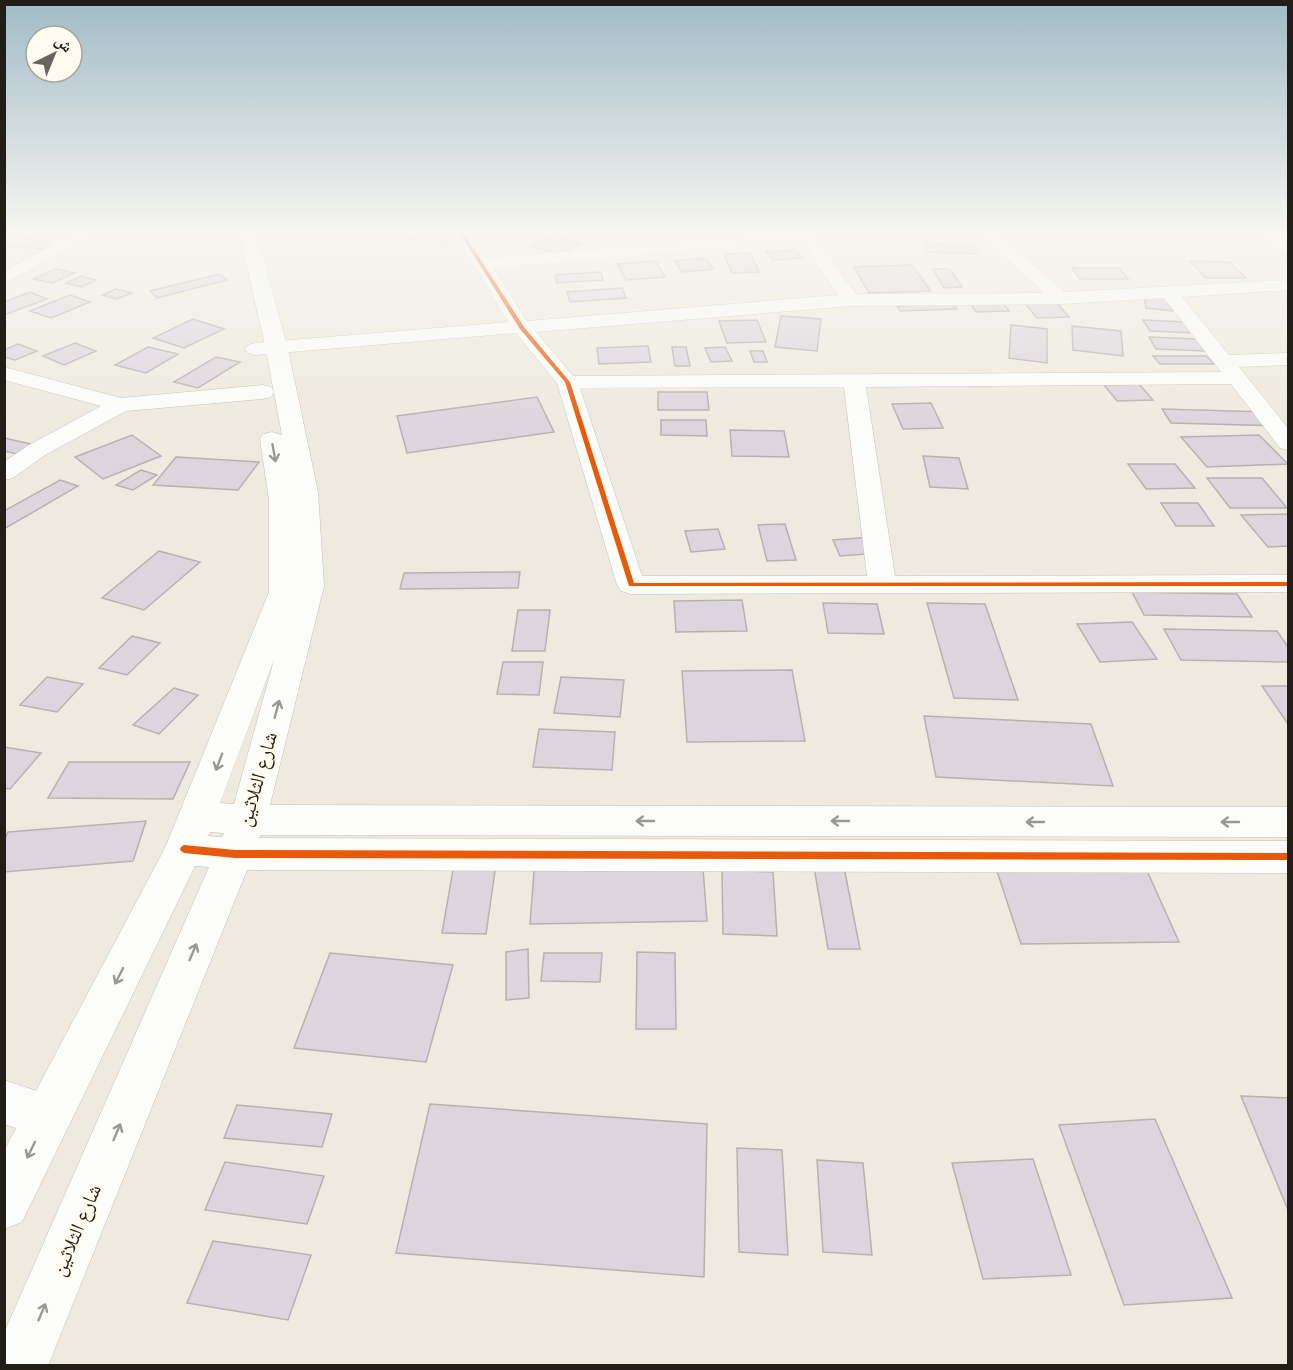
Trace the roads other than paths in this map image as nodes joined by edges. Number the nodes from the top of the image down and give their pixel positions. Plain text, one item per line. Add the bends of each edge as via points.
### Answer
1 (248, 296) edge
2 (502, 296) edge
3 (848, 296) edge
4 (1059, 296) edge
5 (1098, 296) edge
6 (1172, 296) edge
7 (1061, 298) junction
8 (851, 300) junction
9 (522, 328) junction
10 (266, 347) junction
11 (1288, 359) edge
12 (1230, 369) junction
13 (4, 373) edge
14 (854, 380) junction
15 (567, 382) junction
16 (263, 392) junction
17 (122, 405) junction
18 (1288, 443) edge
19 (4, 473) edge
20 (1288, 584) edge
21 (882, 585) junction
22 (1288, 822) edge
23 (191, 833) junction
24 (241, 837) junction
25 (1288, 857) edge
26 (4, 1102) edge
27 (48, 1116) junction
28 (4, 1204) edge
29 (19, 1365) edge

1 - 10 main road, شارع الثلاثين
2 - 9 street
3 - 8 street
4 - 7 street
5 - 7 street
6 - 12 street
7 - 8 street
8 - 9 street
9 - 10 street
9 - 15 street
10 - 16 main road, شارع الثلاثين
24 -> 10 main road, شارع الثلاثين via 309,586 305,492
11 - 12 street
12 - 14 street
12 - 18 street
13 - 17 street
14 - 15 street
14 - 21 street
15 - 21 street via 631,585
16 - 17 street
16 -> 23 main road, شارع الثلاثين via 282,500 284,592
17 - 19 street via 37,450
20 - 21 street
22 -> 24 main road
23 - 24 main road
23 -> 27 main road, شارع الثلاثين
24 - 25 main road
29 -> 24 main road, شارع الثلاثين
26 - 27 street
27 -> 28 main road, شارع الثلاثين

